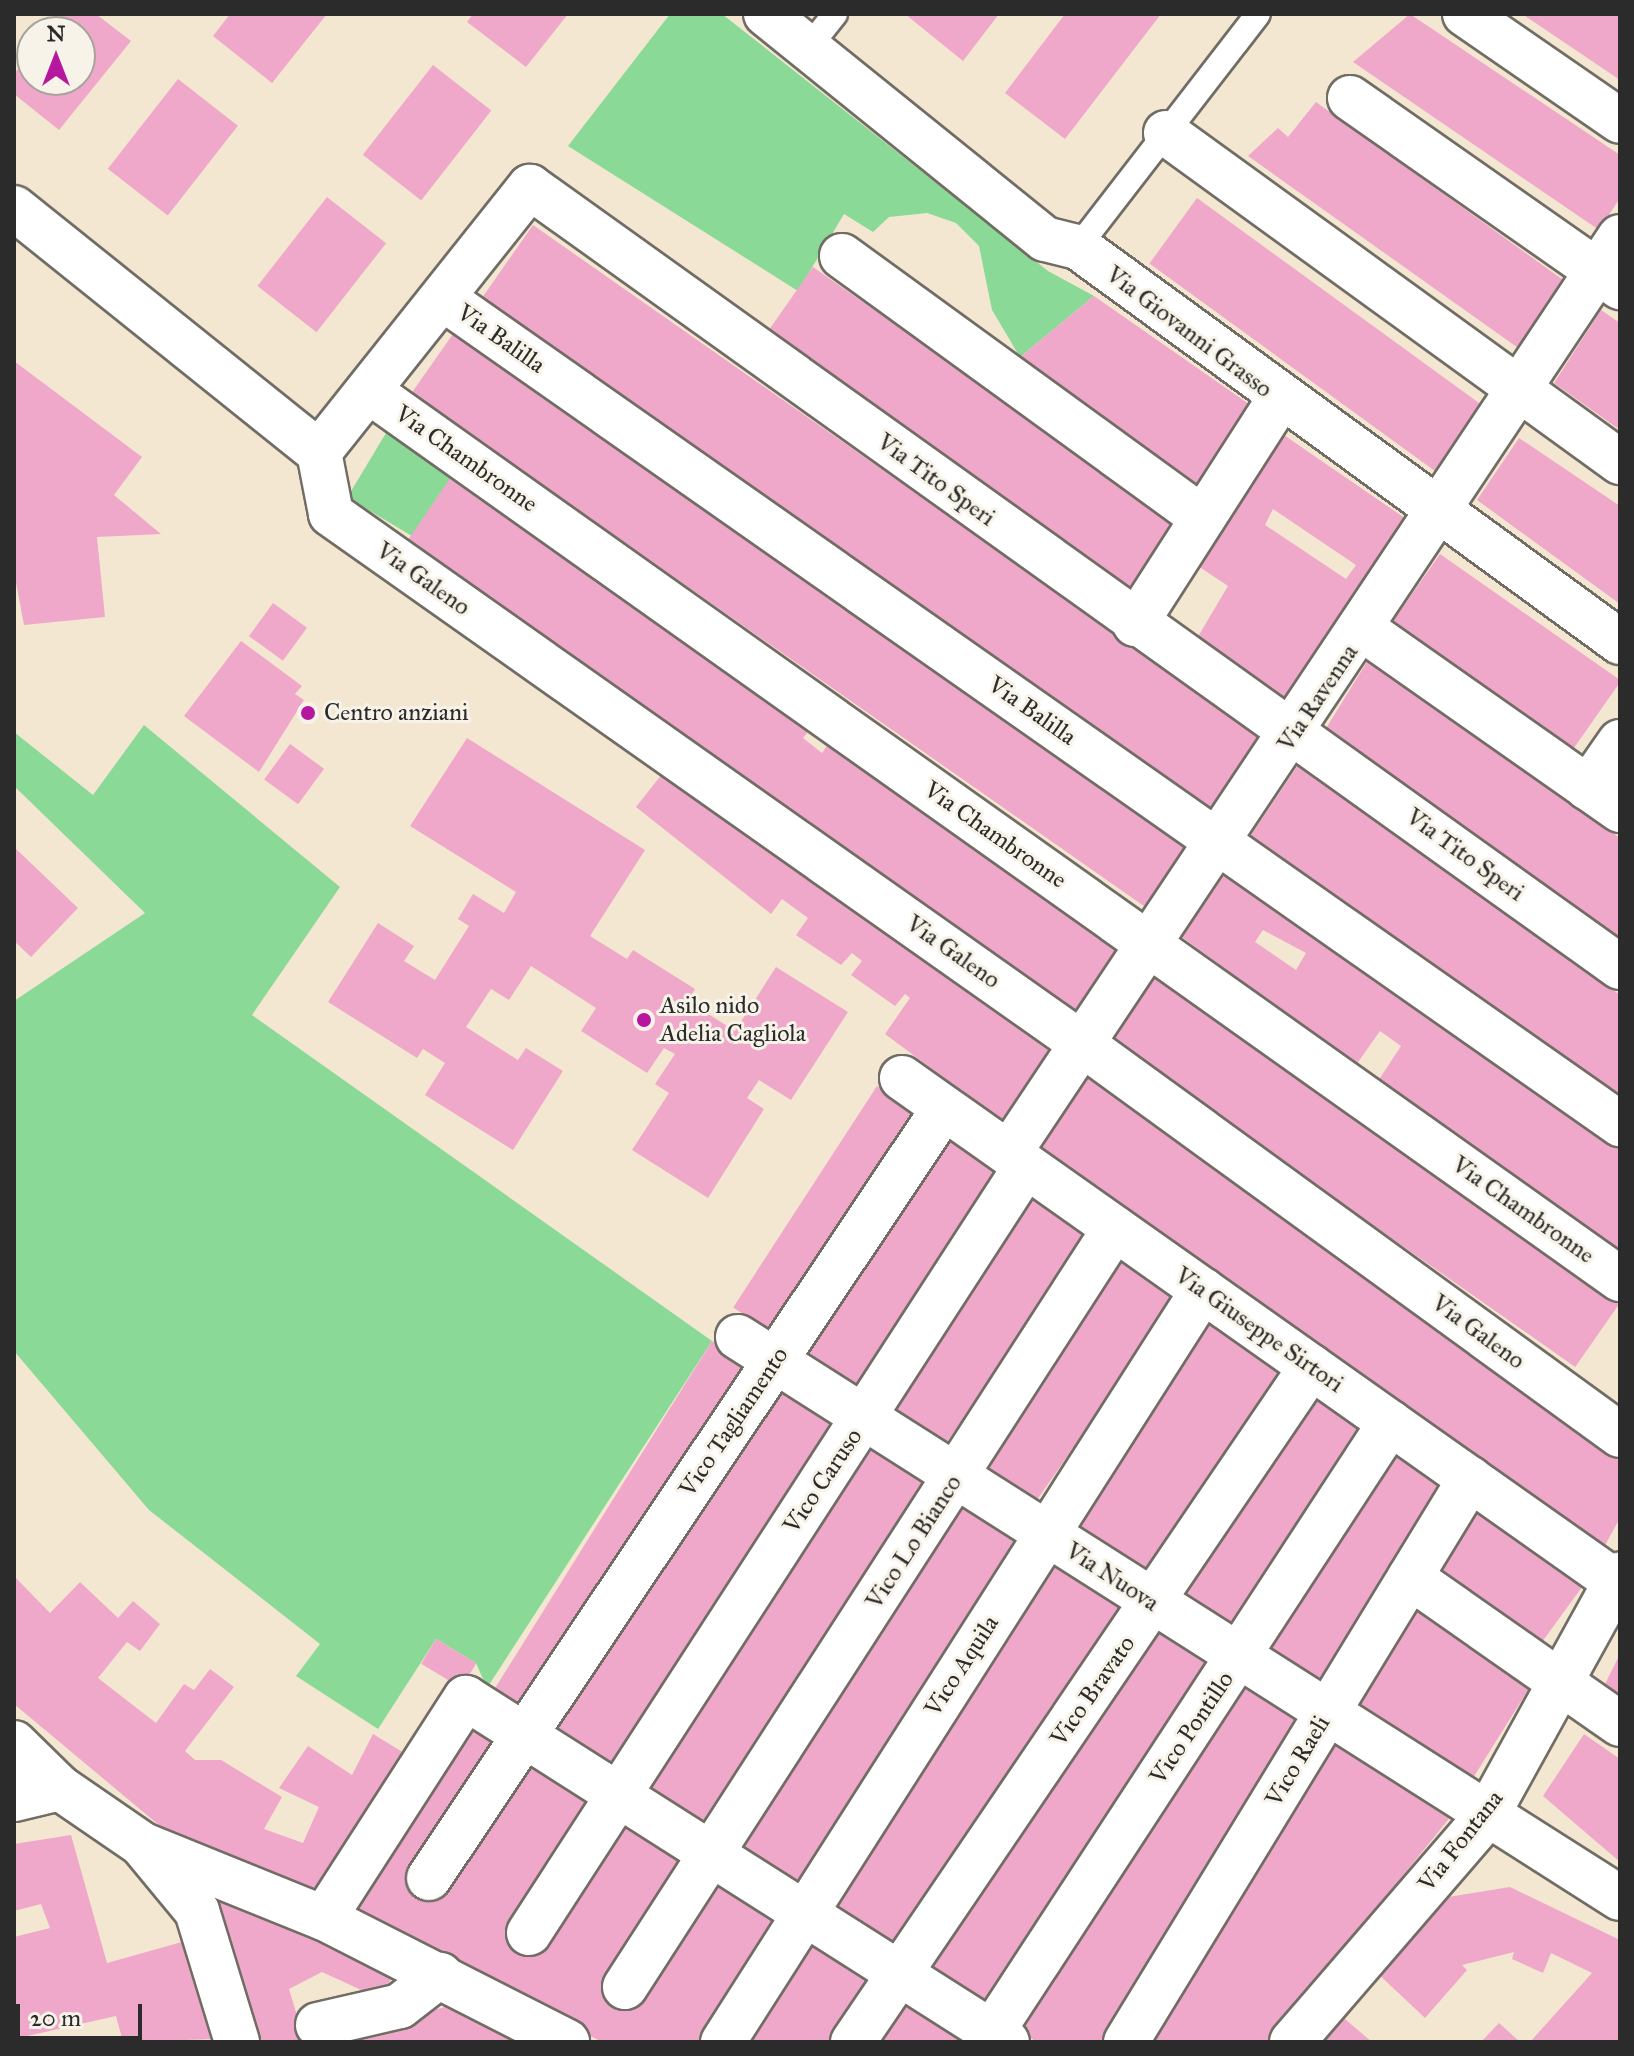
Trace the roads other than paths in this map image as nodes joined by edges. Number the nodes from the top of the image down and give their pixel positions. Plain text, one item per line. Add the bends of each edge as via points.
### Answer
1 (766, 14) edge
2 (835, 14) edge
3 (1258, 14) edge
4 (1465, 14) edge
5 (808, 48) junction
6 (1350, 98) dead end
7 (1620, 121) edge
8 (1166, 133) junction
9 (14, 208) edge
10 (1078, 247) junction
11 (842, 256) dead end
12 (1613, 265) edge
13 (444, 299) junction
14 (1519, 389) junction
15 (369, 391) junction
16 (1279, 400) junction
17 (319, 452) junction
18 (1620, 462) edge
19 (1438, 516) junction
20 (1203, 518) junction
21 (1135, 624) junction
22 (1364, 630) junction
23 (1620, 642) edge
24 (1296, 732) junction
25 (1620, 742) edge
26 (1604, 799) edge
27 (1219, 842) junction
28 (1146, 942) junction
29 (1620, 967) edge
30 (1078, 1041) junction
31 (902, 1078) dead end
32 (944, 1108) junction
33 (1620, 1124) edge
34 (1017, 1159) junction
35 (1115, 1228) junction
36 (1620, 1279) edge
37 (1203, 1290) junction
38 (738, 1337) dead end
39 (775, 1361) junction
40 (1311, 1367) junction
41 (865, 1419) junction
42 (1390, 1423) junction
43 (1620, 1435) edge
44 (956, 1477) junction
45 (1470, 1479) junction
46 (1046, 1535) junction
47 (1410, 1577) junction
48 (1619, 1581) edge
49 (1153, 1604) junction
50 (1239, 1658) junction
51 (1566, 1683) junction
52 (1326, 1715) junction
53 (1620, 1724) edge
54 (524, 1735) junction
55 (14, 1743) edge
56 (60, 1788) junction
57 (619, 1795) junction
58 (14, 1799) edge
59 (1486, 1817) junction
60 (143, 1845) junction
61 (712, 1854) junction
62 (429, 1878) dead end
63 (1620, 1898) edge
64 (805, 1914) junction
65 (324, 1918) junction
66 (529, 1933) dead end
67 (898, 1973) junction
68 (440, 1975) junction
69 (625, 1987) dead end
70 (318, 2025) dead end
71 (999, 2037) edge
72 (237, 2042) edge
73 (567, 2042) edge
74 (723, 2042) edge
75 (853, 2042) edge
76 (1126, 2042) edge
77 (1292, 2042) edge

1 - 5 street, Via Giovanni Grasso
2 - 5 lane
3 - 8 lane
4 - 7 street
5 - 10 street, Via Giovanni Grasso via 1045,239
6 - 12 street
8 - 10 lane
8 - 14 street
9 - 17 street
10 - 16 street, Via Giovanni Grasso
11 - 20 street
12 - 14 street, Via Ravenna
13 - 15 street, Via Tito Speri
13 - 21 street, Via Tito Speri via 530,187
13 - 27 street, Via Balilla
14 - 18 street
14 - 19 street, Via Ravenna
15 - 17 street, Via Tito Speri
15 - 28 street, Via Chambronne
16 - 19 street, Via Giovanni Grasso
16 - 20 street
17 - 30 street, Via Galeno via 331,514
19 - 22 street, Via Ravenna
19 - 23 street, Via Giovanni Grasso
20 - 21 street
21 - 24 street, Via Tito Speri
22 - 24 street, Via Ravenna
22 - 26 street
24 - 27 street, Via Ravenna
24 - 29 street, Via Tito Speri
25 - 26 street
27 - 28 street, Via Ravenna
27 - 33 street, Via Balilla
28 - 30 street, Via Ravenna
28 - 36 street, Via Chambronne
30 - 34 street, Via Ravenna
30 - 43 street, Via Galeno
31 - 32 street, Via Giuseppe Sirtori
32 - 34 street, Via Giuseppe Sirtori
32 - 39 street, Vico Tagliamento
34 - 35 street, Via Giuseppe Sirtori
34 - 41 street, Vico Caruso
35 - 37 street, Via Giuseppe Sirtori
35 - 44 street, Vico Lo Bianco
37 - 40 street, Via Giuseppe Sirtori
37 - 46 street, Vico Aquila
38 - 39 street, Via Nuova
39 - 41 street, Via Nuova
39 - 54 street, Vico Tagliamento
40 - 42 street, Via Giuseppe Sirtori
40 - 49 street, Vico Bravato
41 - 44 street, Via Nuova
41 - 57 street, Vico Caruso
42 - 45 street, Via Giuseppe Sirtori
42 - 50 street, Vico Pontillo
44 - 46 street, Via Nuova
44 - 61 street, Vico Lo Bianco
45 - 47 street, Vico Raeli
45 - 48 street, Via Giuseppe Sirtori
46 - 49 street, Via Nuova
46 - 64 street, Vico Aquila
47 - 51 street
47 - 52 street, Vico Raeli
48 - 51 street, Via Fontana
49 - 50 street, Via Nuova
49 - 67 street, Vico Bravato
50 - 52 street, Via Nuova
50 - 71 street, Vico Pontillo
51 - 53 street
51 - 59 street, Via Fontana
52 - 59 street, Via Nuova
52 - 76 street, Vico Raeli
54 - 57 street
54 - 62 street, Vico Tagliamento
54 - 65 street via 466,1698
55 - 56 street
56 - 58 street
56 - 60 street
57 - 61 street
57 - 66 street, Vico Caruso
59 - 63 street, Via Nuova
59 - 77 street, Via Fontana
60 - 65 street
60 - 72 street via 197,1911
61 - 64 street
61 - 69 street, Vico Lo Bianco
64 - 67 street
64 - 74 street, Vico Aquila
65 - 68 street
67 - 71 street
67 - 75 street, Vico Bravato
68 - 70 street via 400,2006
68 - 73 street

